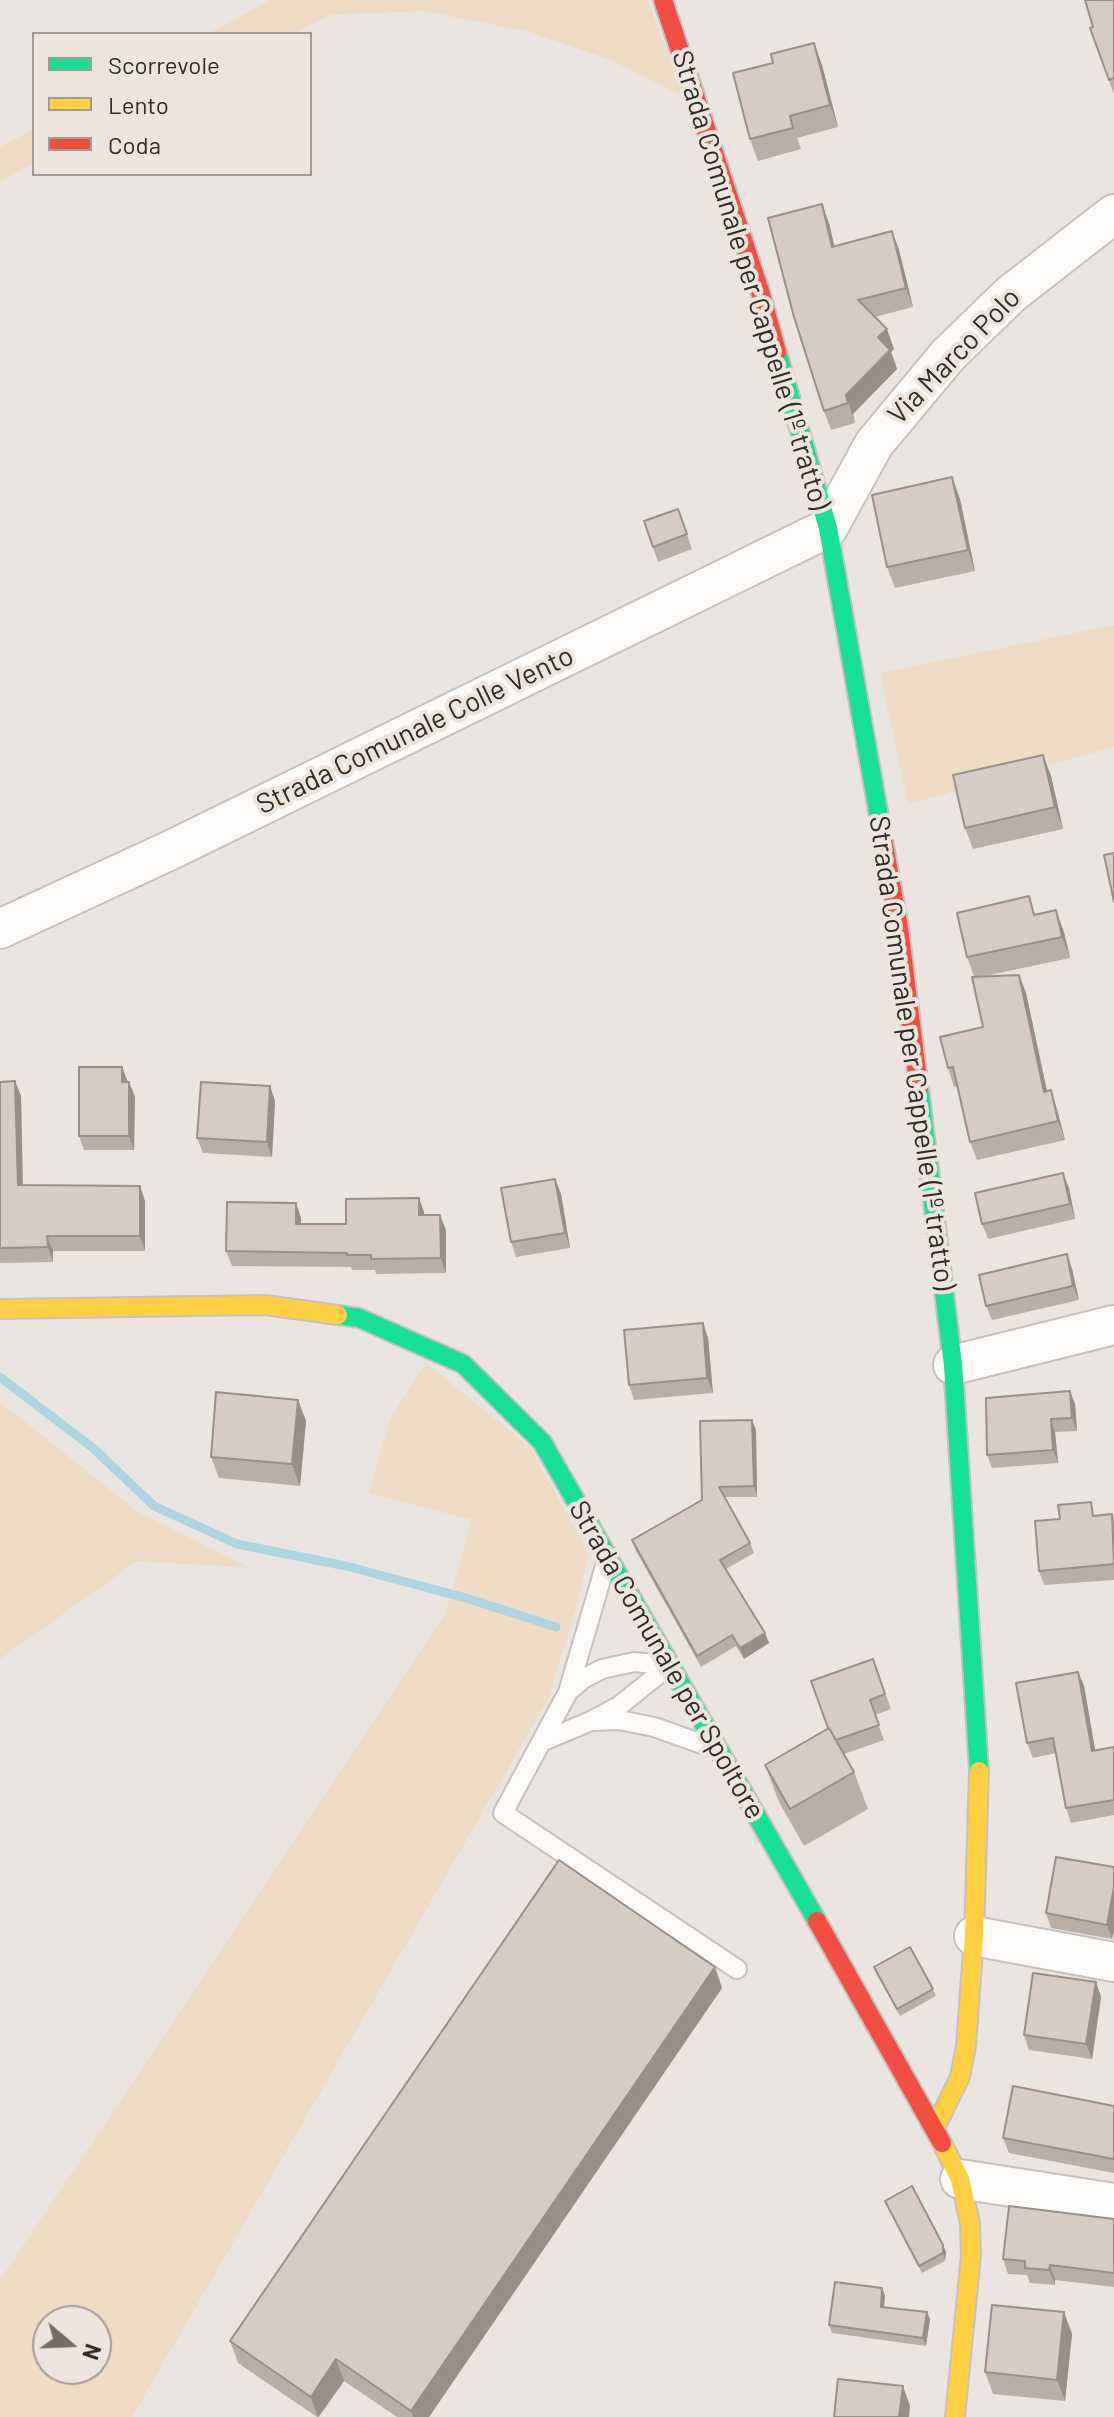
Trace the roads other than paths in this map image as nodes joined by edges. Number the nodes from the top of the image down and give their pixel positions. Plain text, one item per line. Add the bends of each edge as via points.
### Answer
1 (663, 0) edge
2 (1114, 214) edge
3 (828, 528) junction
4 (0, 929) edge
5 (0, 1309) edge
6 (1114, 1325) edge
7 (953, 1365) junction
8 (607, 1557) junction
9 (670, 1665) junction
10 (568, 1692) junction
11 (591, 1721) junction
12 (541, 1742) junction
13 (719, 1751) junction
14 (974, 1936) junction
15 (1114, 1962) edge
16 (737, 1969) dead end
17 (935, 2128) junction
18 (960, 2179) junction
19 (1114, 2203) edge
20 (955, 2417) edge

1 - 3 street, Strada Comunale per Cappelle (1º tratto) via 760,291
2 - 3 street, Via Marco Polo via 1011,294 948,355 874,444
3 - 4 street, Strada Comunale Colle Vento
3 - 7 street, Strada Comunale per Cappelle (1º tratto) via 894,890
5 - 8 street, Strada Comunale per Spoltore via 265,1305 359,1318 463,1364 542,1442
6 - 7 street
7 - 14 street, Strada Comunale per Cappelle (1º tratto) via 979,1735
8 - 9 street, Strada Comunale per Spoltore
8 - 10 lane
9 - 10 lane via 634,1662 602,1669
9 - 11 lane
9 - 13 street, Strada Comunale per Spoltore
10 - 12 lane
11 - 12 lane
11 - 13 lane via 654,1727
12 - 16 lane via 503,1813
13 - 17 street, Strada Comunale per Spoltore
14 - 15 street
14 - 17 street, Strada Comunale per Cappelle (1º tratto) via 964,2061
17 - 18 street, Strada Comunale per Spoltore
18 - 19 street
18 - 20 street, Strada Comunale per Spoltore via 971,2247

